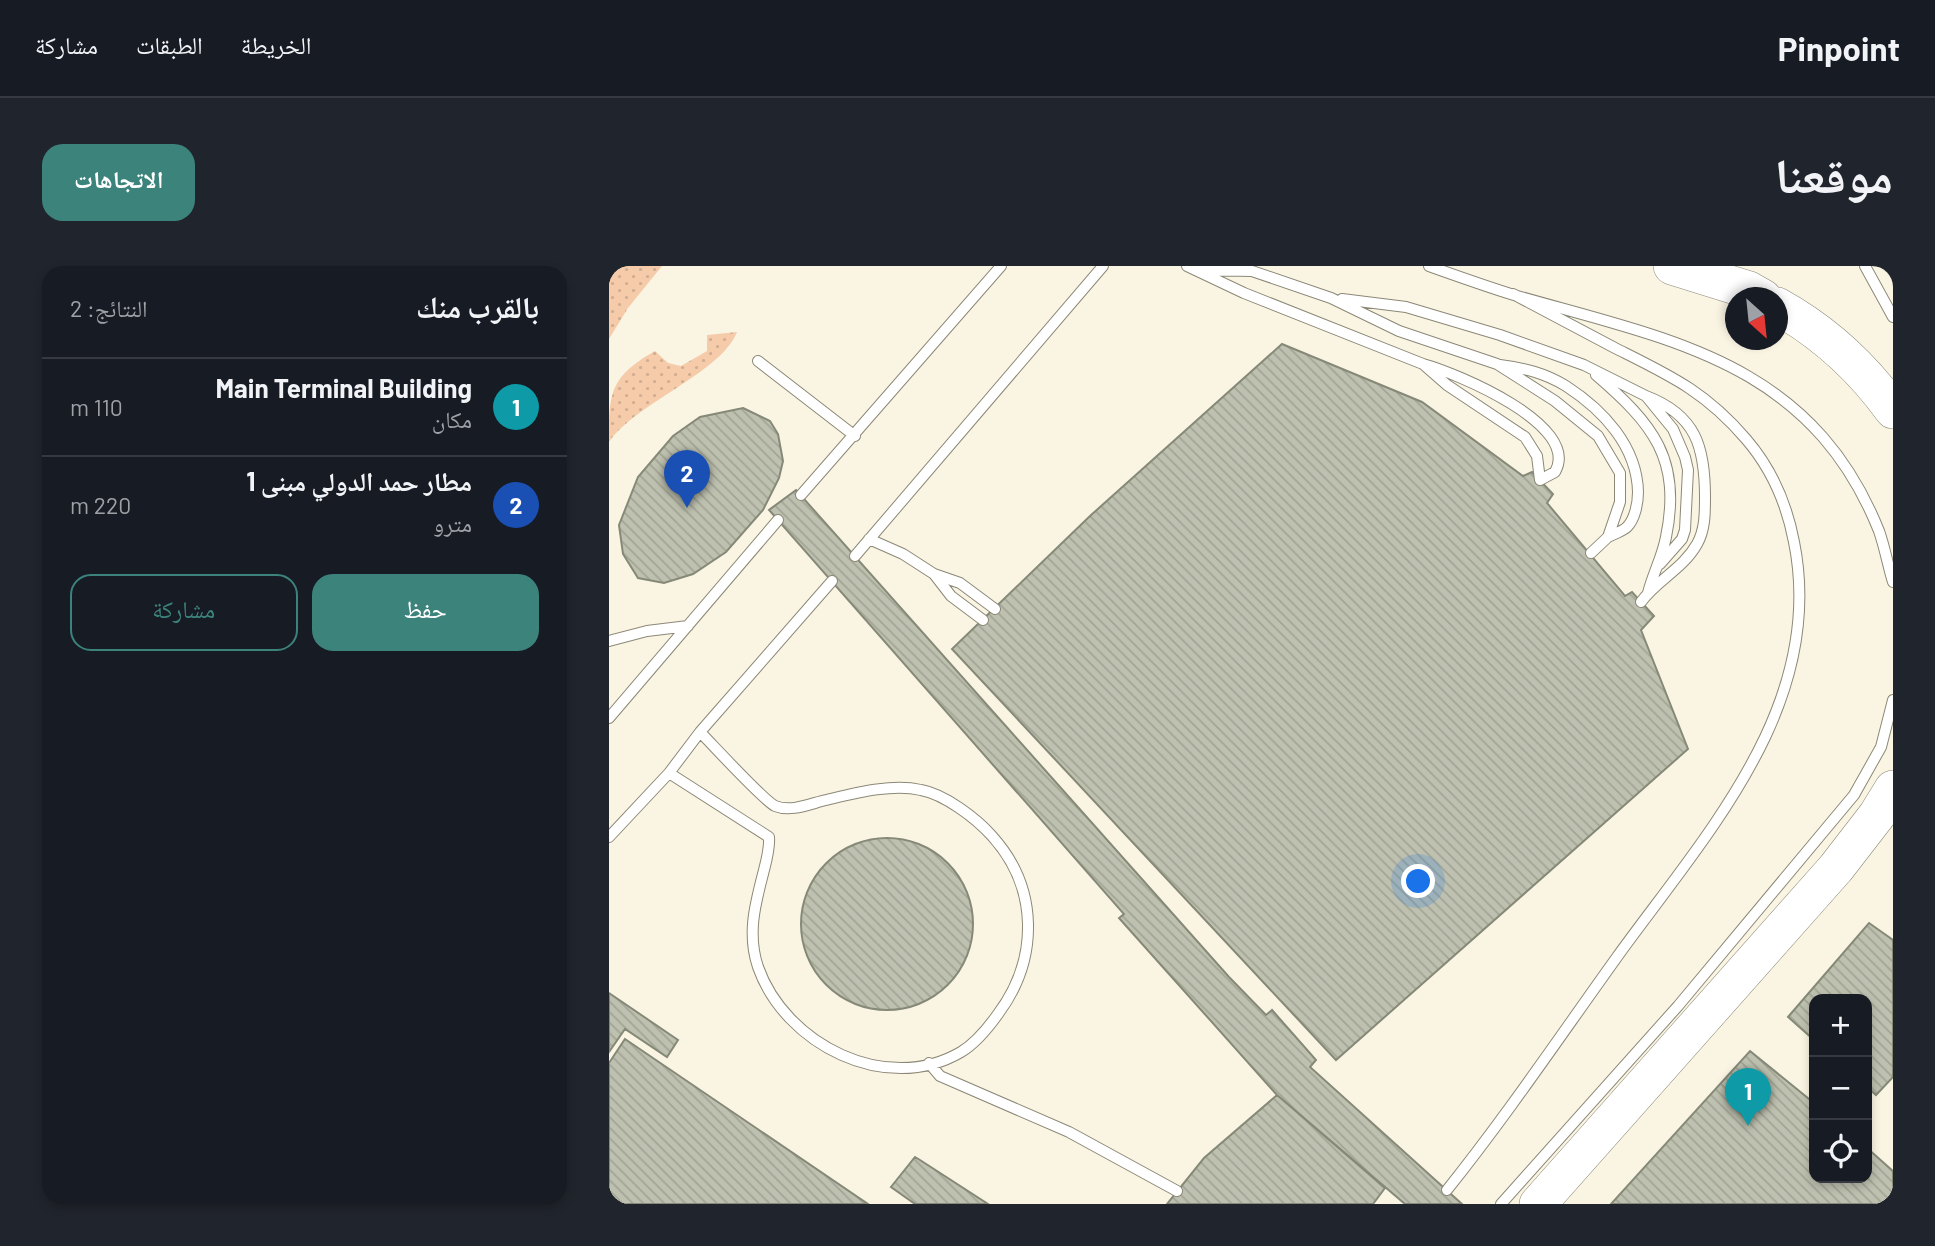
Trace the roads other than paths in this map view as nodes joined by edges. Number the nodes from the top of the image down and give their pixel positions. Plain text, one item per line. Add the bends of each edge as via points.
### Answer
1 (1000, 266) edge
2 (1103, 266) edge
3 (1187, 266) edge
4 (1429, 266) edge
5 (1672, 266) edge
6 (1865, 266) edge
7 (1199, 270) junction
8 (1739, 287) edge
9 (1513, 294) junction
10 (1331, 298) junction
11 (1788, 313) edge
12 (1893, 317) edge
13 (758, 361) dead end
14 (1423, 364) junction
15 (1497, 364) junction
16 (1584, 365) junction
17 (1646, 396) junction
18 (1893, 410) edge
19 (855, 436) junction
20 (801, 495) dead end
21 (778, 520) dead end
22 (1608, 537) junction
23 (869, 539) junction
24 (1591, 553) dead end
25 (855, 556) dead end
26 (1660, 564) junction
27 (934, 574) junction
28 (832, 581) dead end
29 (1893, 583) edge
30 (995, 609) dead end
31 (983, 620) dead end
32 (688, 626) junction
33 (609, 641) edge
34 (1893, 700) edge
35 (609, 718) edge
36 (700, 732) junction
37 (669, 773) junction
38 (1893, 789) edge
39 (609, 837) edge
40 (929, 1063) junction
41 (1447, 1190) dead end
42 (1177, 1191) dead end
43 (1501, 1204) edge
44 (1538, 1204) edge

1 - 19 lane
2 - 23 lane
3 - 7 lane
4 - 9 lane
5 - 8 highway
6 - 12 lane
7 - 10 lane via 1252,271
7 - 14 lane via 1244,293
9 - 29 lane via 1626,324 1698,350 1738,368 1783,398 1808,420 1859,492 1879,532
9 - 41 lane via 1672,375 1700,393 1746,439 1770,474 1792,530 1799,565 1800,624 1792,671 1771,729 1720,814
10 - 15 lane via 1399,331
10 - 16 lane via 1406,307
11 - 18 highway via 1834,344 1870,378
13 - 19 lane
14 - 14 lane via 1525,436 1537,456 1539,480 1555,472 1559,464 1556,444 1548,434 1498,396 1453,372
15 - 22 lane via 1555,401 1607,447 1621,486
15 - 22 lane via 1533,370 1566,386 1626,443 1637,467 1637,508 1627,527
16 - 17 lane
16 - 26 lane via 1636,411 1663,450 1671,479
17 - 26 lane via 1673,429 1688,470 1685,530
17 - 26 lane via 1684,419 1697,439 1705,468 1705,520 1698,542 1645,597
19 - 20 lane
21 - 32 lane
22 - 24 lane
23 - 25 lane
23 - 27 lane
27 - 30 lane via 960,583
27 - 31 lane via 944,590
28 - 36 lane
32 - 33 lane
32 - 35 lane
34 - 43 lane via 1881,747 1854,795 1678,1006
36 - 37 lane
36 - 40 lane via 774,806 792,809 858,792 920,789 968,816 1003,849 1029,906 1029,942 1020,976 1012,995 970,1046
37 - 39 lane
37 - 40 lane via 769,837 751,918 754,947 758,967 778,1005 802,1033 835,1054 883,1066
38 - 44 highway via 1836,868
40 - 42 lane via 940,1076 1069,1132

